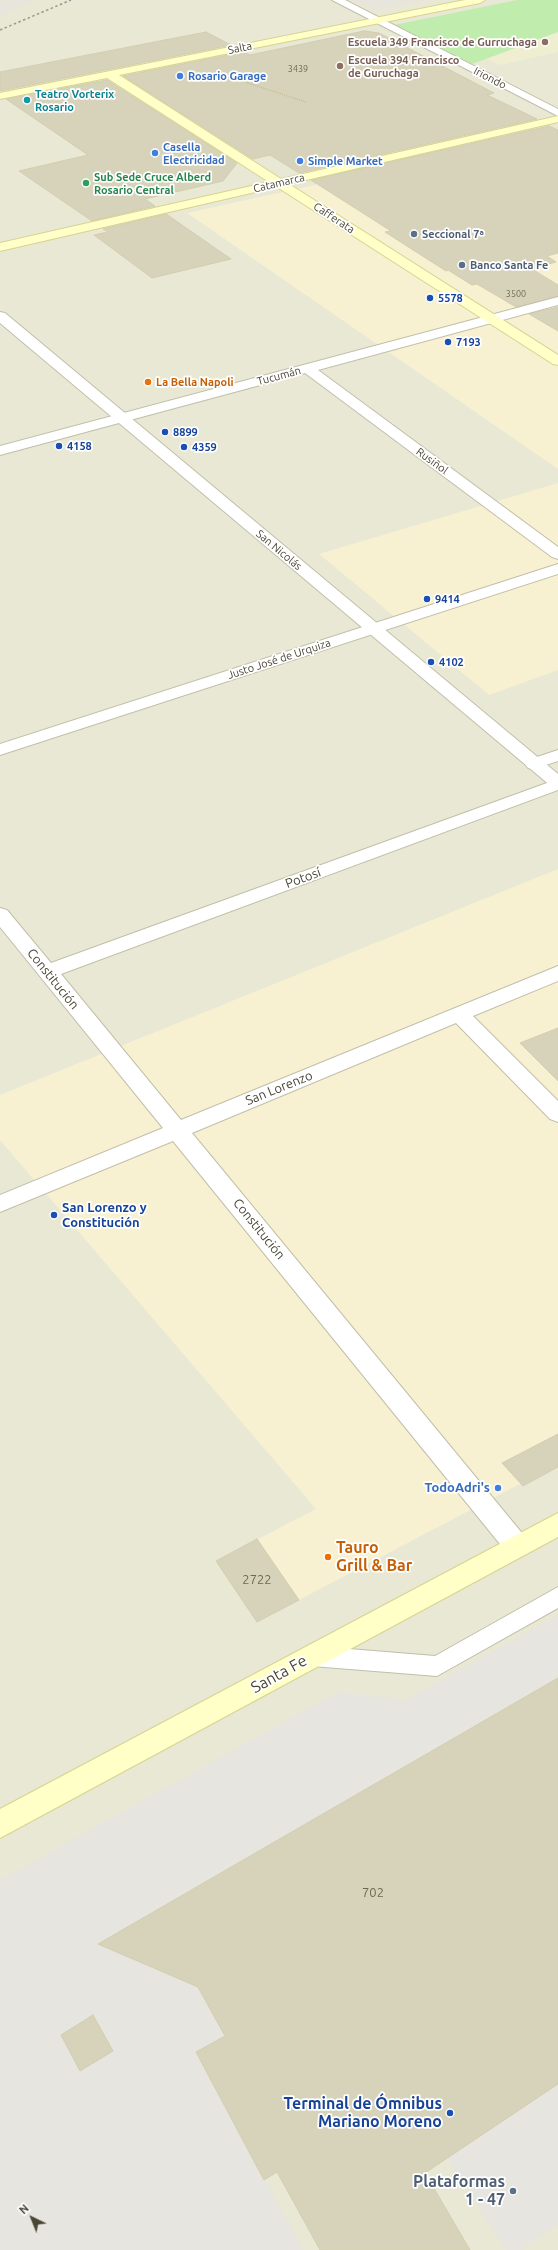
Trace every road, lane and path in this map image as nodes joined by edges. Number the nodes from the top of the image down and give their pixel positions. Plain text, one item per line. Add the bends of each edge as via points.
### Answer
1 (336, 0) edge
2 (480, 0) edge
3 (376, 21) junction
4 (218, 73) dead end
5 (109, 74) junction
6 (0, 96) edge
7 (306, 102) dead end
8 (558, 112) edge
9 (558, 119) edge
10 (279, 183) junction
11 (0, 247) edge
12 (558, 301) edge
13 (0, 316) edge
14 (492, 319) junction
15 (558, 361) edge
16 (307, 368) junction
17 (123, 418) junction
18 (0, 451) edge
19 (558, 554) edge
20 (558, 568) edge
21 (372, 629) junction
22 (0, 750) edge
23 (558, 755) edge
24 (534, 764) junction
25 (558, 784) edge
26 (0, 914) edge
27 (47, 972) junction
28 (558, 973) edge
29 (459, 1014) junction
30 (558, 1114) edge
31 (177, 1129) junction
32 (0, 1204) edge
33 (558, 1524) edge
34 (518, 1546) junction
35 (558, 1597) edge
36 (312, 1656) junction
37 (0, 1824) edge

1 - 3 street, Iriondo
2 - 3 main road, Salta
3 - 5 main road, Salta
3 - 8 street, Iriondo
4 - 7 path
5 - 6 main road, Salta
5 - 10 main road, Cafferata
9 - 10 main road, Catamarca
10 - 11 main road, Catamarca
10 - 14 main road, Cafferata
12 - 14 street, Tucumán
13 - 17 street, San Nicolás
14 - 15 main road, Cafferata
14 - 16 street, Tucumán
16 - 17 street, Tucumán
16 - 19 street, Rusiñol
17 - 18 street, Tucumán
17 - 21 street, San Nicolás
20 - 21 street, Justo José de Urquiza
21 - 22 street, Justo José de Urquiza
21 - 24 street, San Nicolás
23 - 24 street
24 - 25 street, San Nicolás
25 - 27 street, Potosí
26 - 27 street, Constitución
27 - 31 street, Constitución
28 - 29 street, San Lorenzo
29 - 30 street
29 - 31 street, San Lorenzo
31 - 32 street, San Lorenzo
31 - 34 street, Constitución
33 - 34 main road, Santa Fe
34 - 36 main road, Santa Fe
35 - 36 lane via 438,1666
36 - 37 main road, Santa Fe

